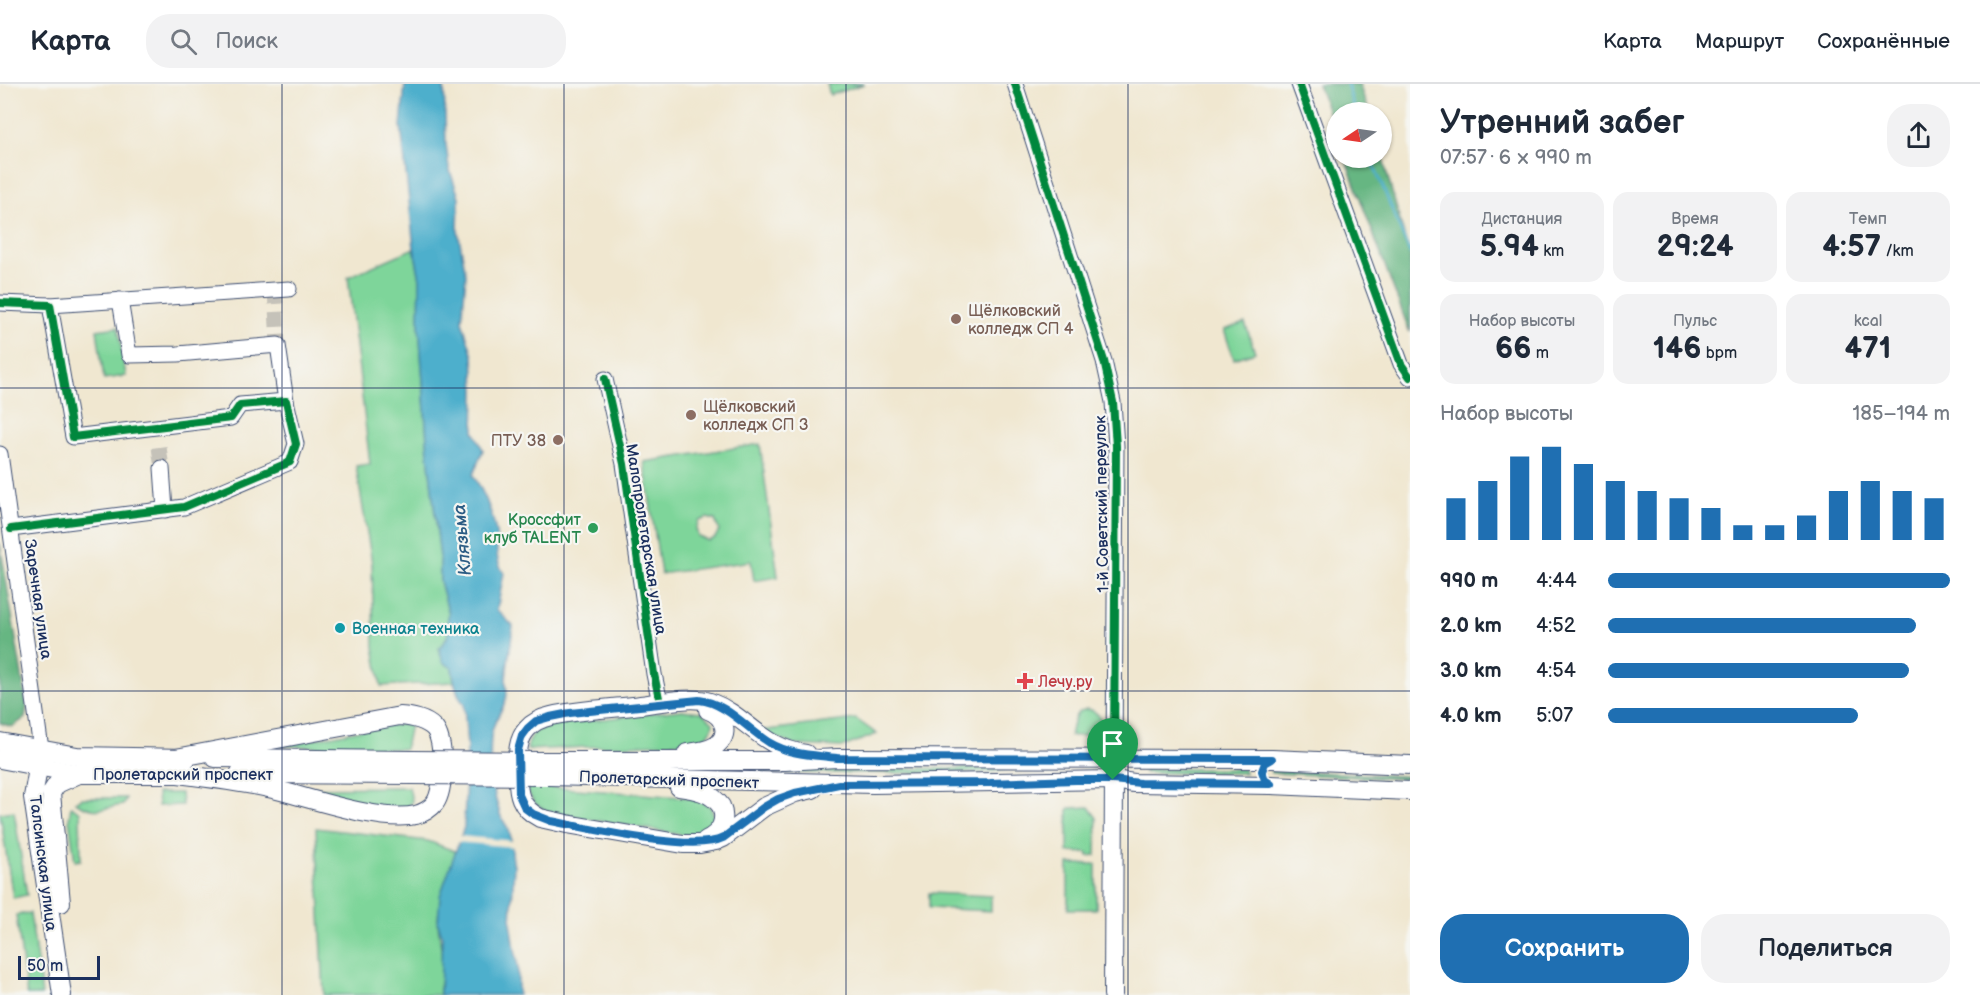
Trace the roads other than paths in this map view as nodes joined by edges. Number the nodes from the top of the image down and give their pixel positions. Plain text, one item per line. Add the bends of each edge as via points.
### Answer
1 (1016, 84) edge
2 (1299, 84) edge
3 (289, 288) dead end
4 (120, 300) junction
5 (0, 303) edge
6 (50, 305) junction
7 (1410, 377) edge
8 (605, 379) dead end
9 (286, 401) junction
10 (0, 454) edge
11 (162, 468) tunnel mouth
12 (165, 510) junction
13 (11, 529) junction
14 (669, 702) junction
15 (0, 742) edge
16 (40, 758) junction
17 (837, 758) junction
18 (1114, 758) junction
19 (0, 759) edge
20 (1272, 759) junction
21 (1410, 765) edge
22 (177, 766) junction
23 (575, 768) junction
24 (79, 774) junction
25 (1113, 780) junction
26 (839, 784) junction
27 (1271, 784) junction
28 (1410, 791) edge
29 (700, 844) junction
30 (62, 995) edge
31 (75, 995) edge
32 (1113, 995) edge

1 - 18 street, 1-й Советский переулок via 1104,361 1113,402
2 - 7 street via 1401,364
3 - 4 street
4 - 6 street
4 - 9 street via 129,355 278,345
5 - 6 street
6 - 9 street via 73,437 231,418 240,405
8 - 14 street, Малопролетарская улица via 624,464 654,674
9 - 12 street via 296,444 290,462 184,507
10 - 13 street, Заречная улица
11 - 12 street
12 - 13 street
13 - 16 street, Заречная улица
14 - 17 main road via 710,702 780,748
14 - 23 main road via 712,712 723,720 724,733 717,745 690,753
14 - 29 main road via 570,713 536,721 519,742 519,795 525,808 551,821
15 - 16 main road, Пролетарский проспект
16 - 19 main road, Пролетарский проспект
16 - 22 main road, Пролетарский проспект via 77,756
16 - 24 main road, Пролетарский проспект
16 - 30 main road, Талсинская улица via 33,797
17 - 18 main road, Пролетарский проспект
17 - 23 main road, Пролетарский проспект
18 - 20 main road, Пролетарский проспект
18 - 25 main road
20 - 21 main road, Пролетарский проспект
20 - 27 main road via 1262,771
22 - 22 main road via 373,813 416,815 431,807 438,797 442,747 429,724 400,716
22 - 23 main road, Пролетарский проспект, bridge
22 - 24 main road, Пролетарский проспект
23 - 26 main road, Пролетарский проспект
23 - 29 main road via 690,788 708,795 721,806 723,821 713,837
24 - 31 main road, Талсинская улица via 57,784 51,793 58,880
25 - 26 main road, Пролетарский проспект
25 - 27 main road, Пролетарский проспект
25 - 32 main road
26 - 29 main road via 778,799 723,838
27 - 28 main road, Пролетарский проспект

